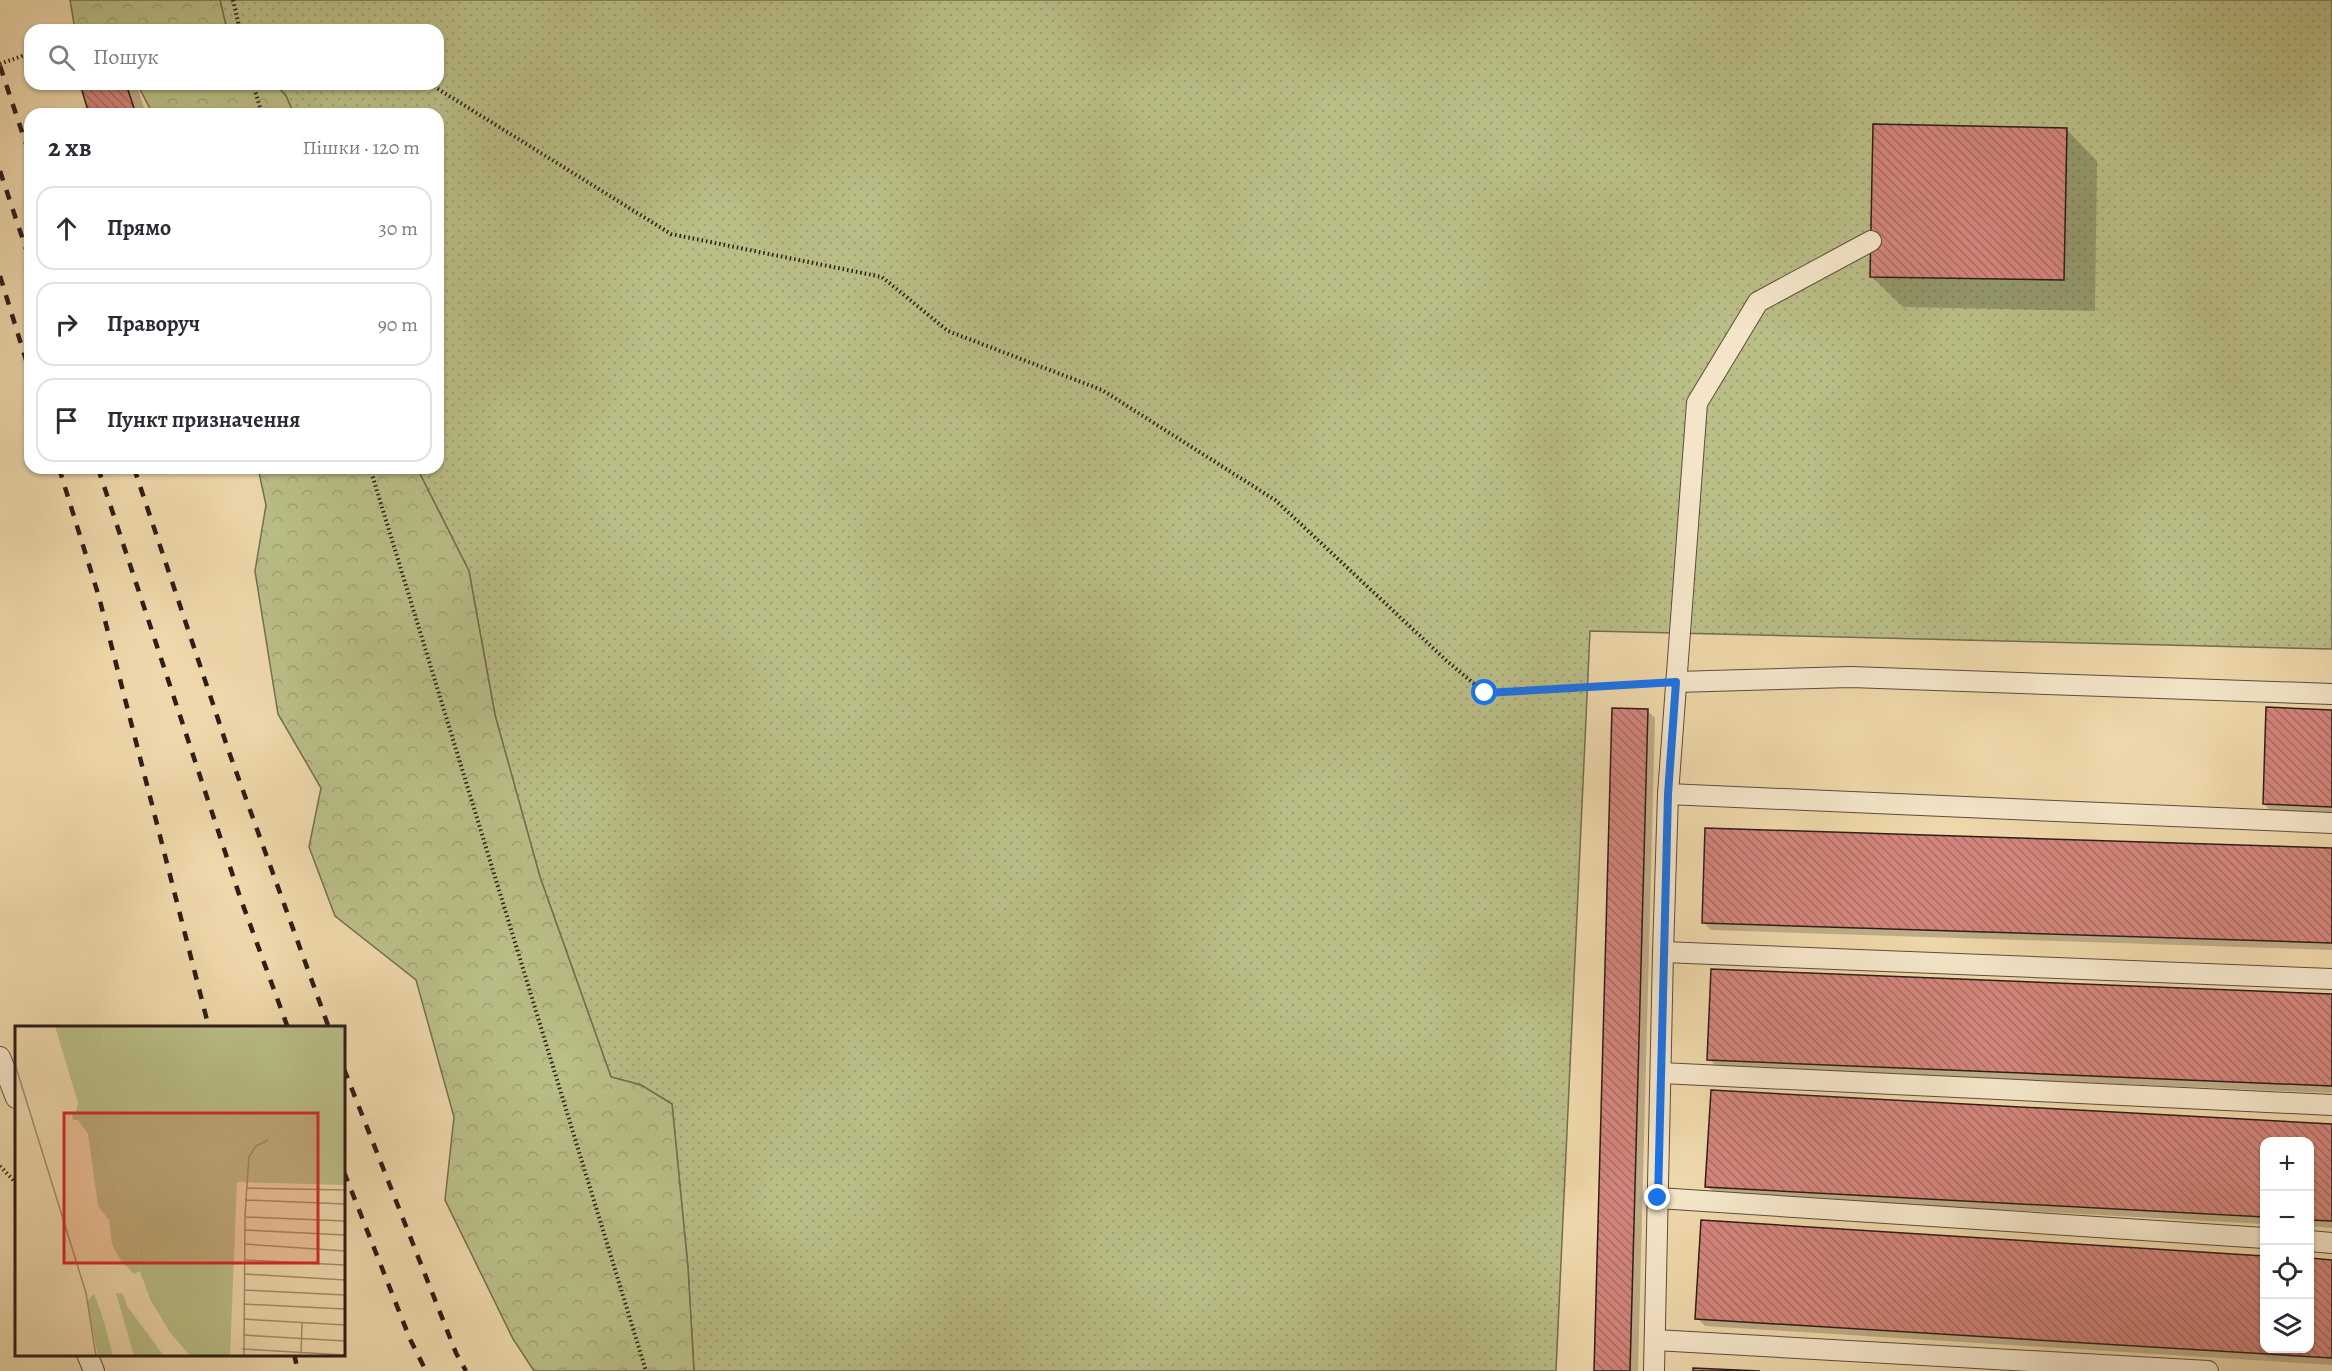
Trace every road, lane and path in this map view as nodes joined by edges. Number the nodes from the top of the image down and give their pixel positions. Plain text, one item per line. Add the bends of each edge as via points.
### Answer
1 (233, 0) edge
2 (239, 24) edge
3 (24, 55) edge
4 (0, 64) edge
5 (255, 90) edge
6 (440, 90) edge
7 (260, 108) edge
8 (1871, 241) dead end
9 (372, 474) edge
10 (1676, 682) junction
11 (2332, 694) edge
12 (1668, 794) junction
13 (2332, 823) edge
14 (1664, 952) junction
15 (2332, 979) edge
16 (0, 1057) edge
17 (1661, 1073) junction
18 (15, 1095) edge
19 (2332, 1105) edge
20 (0, 1166) edge
21 (15, 1182) edge
22 (1658, 1198) junction
23 (2260, 1238) edge
24 (2314, 1241) edge
25 (2332, 1243) edge
26 (1655, 1340) junction
27 (88, 1356) edge
28 (94, 1371) edge
29 (646, 1371) edge
30 (1654, 1371) edge
31 (2208, 1371) edge

1 - 2 path
3 - 4 path
5 - 7 path
6 - 10 path via 671,234 882,277 948,331 1102,390 1275,500 1485,693
8 - 10 lane via 1758,302 1696,403
9 - 29 path
10 - 11 lane via 1851,677
10 - 12 lane
12 - 13 lane
12 - 14 lane
14 - 15 lane
14 - 17 lane
16 - 18 lane
17 - 19 lane
17 - 22 lane
20 - 21 path
22 - 23 lane
22 - 26 lane
24 - 25 lane
26 - 30 lane
26 - 31 lane
27 - 28 lane

